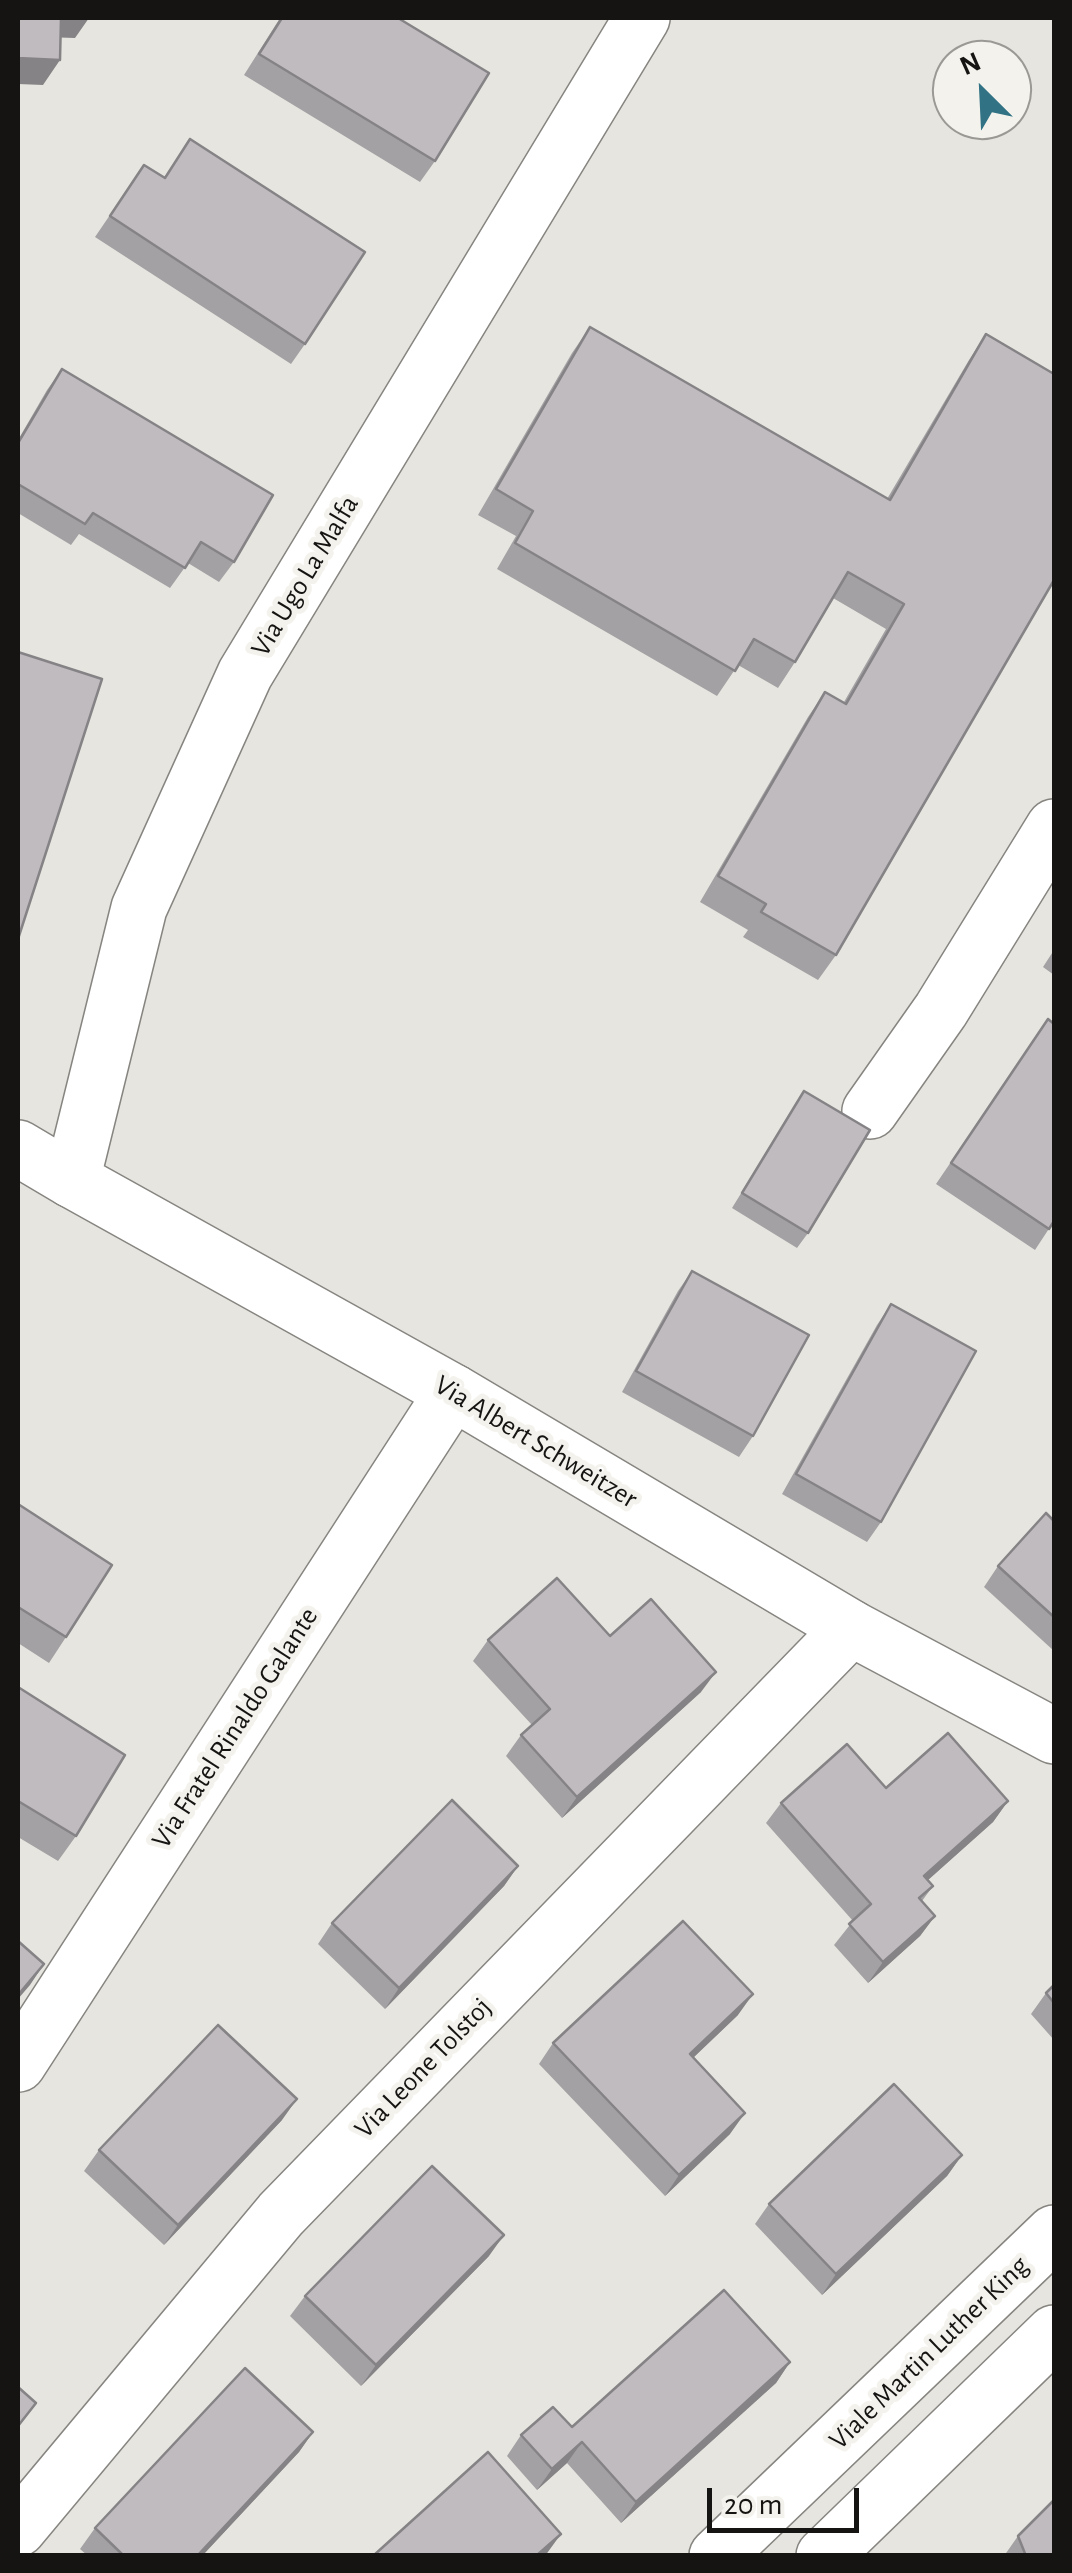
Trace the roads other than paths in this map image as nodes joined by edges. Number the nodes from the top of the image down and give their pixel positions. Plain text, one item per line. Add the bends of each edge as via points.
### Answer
1 (642, 18) edge
2 (1054, 827) edge
3 (870, 1111) dead end
4 (18, 1148) edge
5 (72, 1180) junction
6 (453, 1392) junction
7 (851, 1628) junction
8 (1054, 1736) edge
9 (18, 2064) edge
10 (1054, 2233) edge
11 (1054, 2333) edge
12 (18, 2529) edge
13 (717, 2556) edge
14 (824, 2556) edge

1 - 5 street, Via Ugo La Malfa via 245,674 139,908
2 - 3 street via 942,1010
4 - 5 street, Via Albert Schweitzer
5 - 6 street, Via Albert Schweitzer
6 - 7 street, Via Albert Schweitzer
6 - 9 street, Via Fratel Rinaldo Galante
7 - 8 street, Via Albert Schweitzer
7 - 12 street, Via Leone Tolstoj via 280,2214
10 - 13 street, Viale Martin Luther King
11 - 14 street

